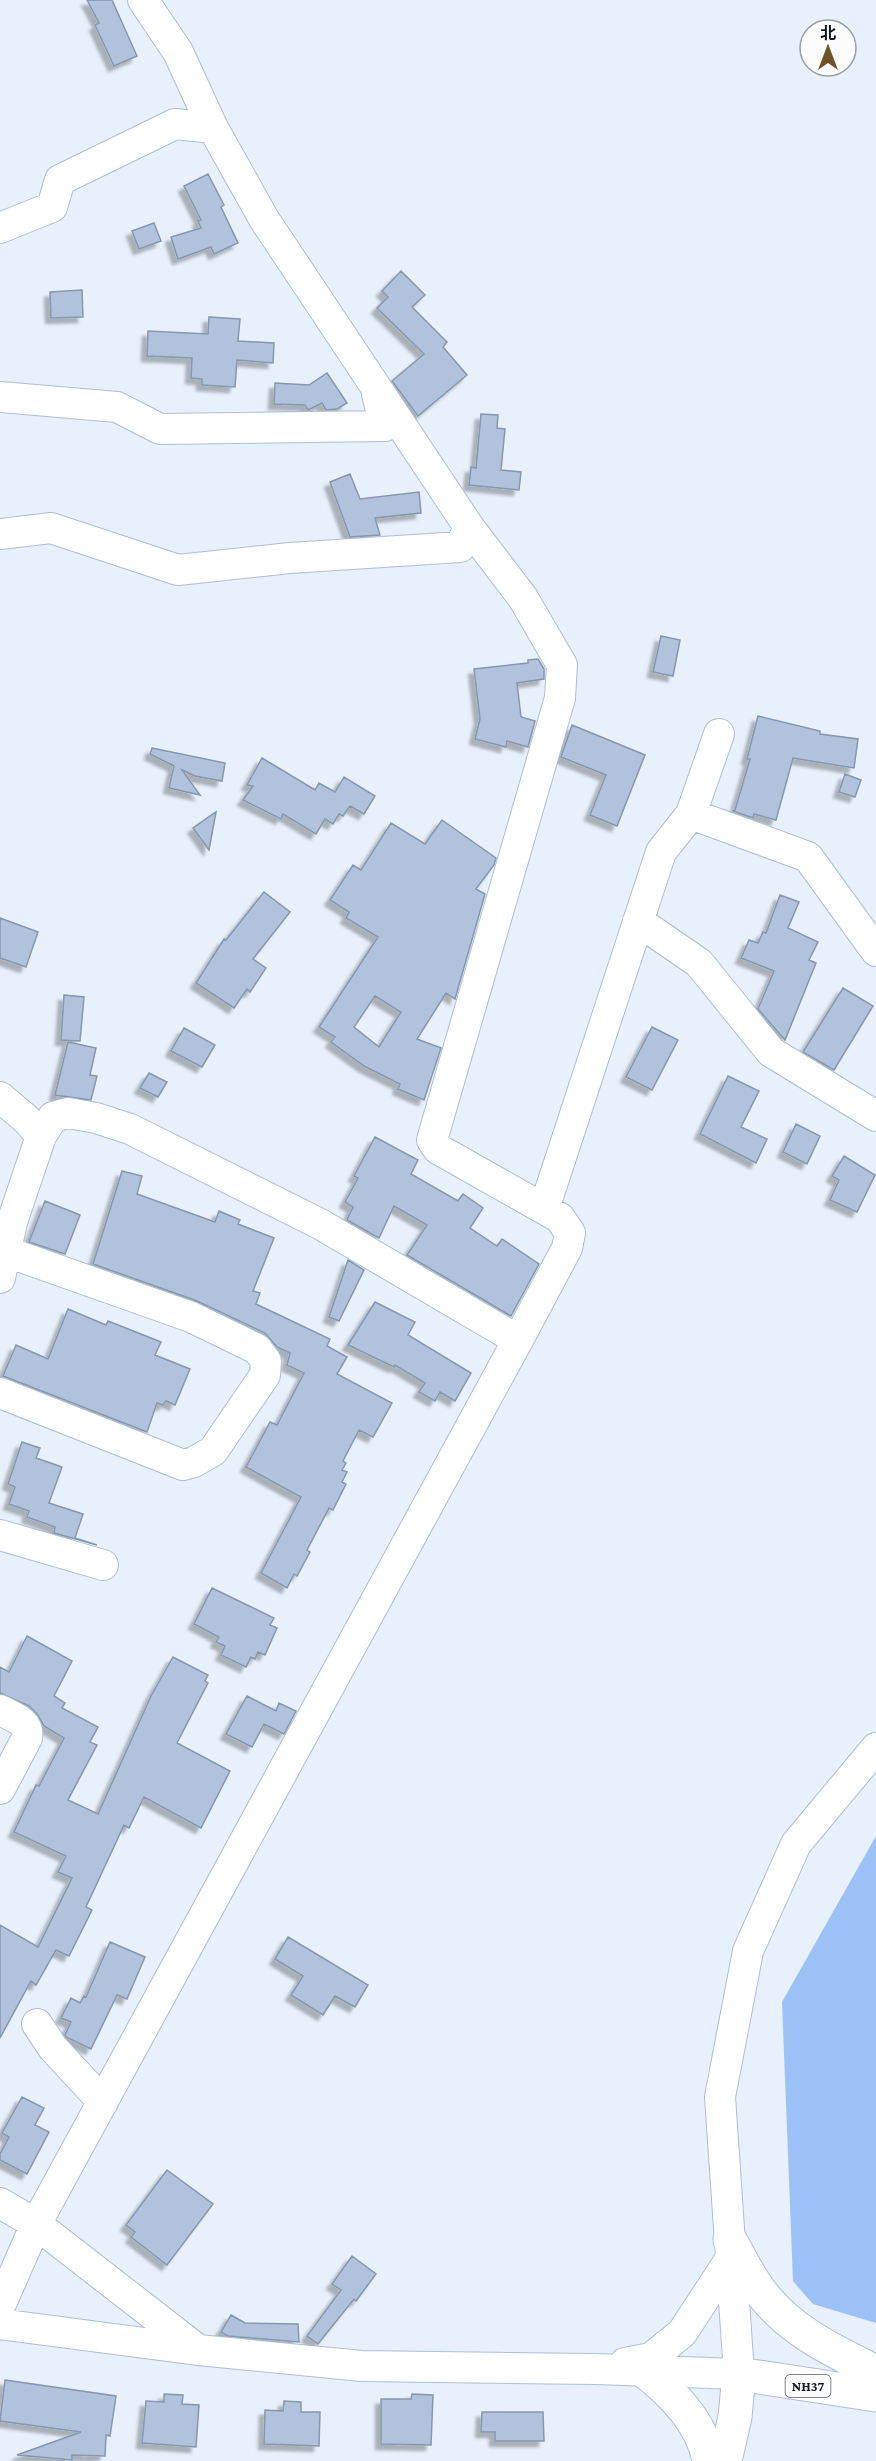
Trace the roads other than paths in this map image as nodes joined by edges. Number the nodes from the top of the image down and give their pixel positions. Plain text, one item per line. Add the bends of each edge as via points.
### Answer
1 (143, 0) edge
2 (213, 128) junction
3 (0, 228) edge
4 (376, 387) junction
5 (0, 397) edge
6 (469, 527) junction
7 (0, 534) edge
8 (718, 734) dead end
9 (691, 814) junction
10 (638, 921) junction
11 (876, 951) edge
12 (0, 1097) edge
13 (876, 1116) edge
14 (41, 1136) junction
15 (544, 1209) junction
16 (6, 1220) edge
17 (4, 1265) edge
18 (518, 1340) junction
19 (0, 1394) edge
20 (0, 1535) edge
21 (103, 1564) dead end
22 (0, 1710) edge
23 (876, 1748) edge
24 (0, 1789) edge
25 (37, 2024) dead end
26 (103, 2102) junction
27 (0, 2203) edge
28 (36, 2224) junction
29 (731, 2249) junction
30 (0, 2306) edge
31 (0, 2324) edge
32 (198, 2350) junction
33 (595, 2369) junction
34 (643, 2370) junction
35 (876, 2372) edge
36 (739, 2374) junction
37 (876, 2395) edge
38 (709, 2461) edge
39 (725, 2461) edge

1 - 2 street via 178,52
2 - 3 street via 175,124 60,180 52,207
2 - 4 street via 264,219
4 - 5 street via 385,426 160,429 117,407
4 - 6 street
6 - 7 street via 460,547 178,570 51,528
6 - 15 street via 523,598 562,664 560,698 432,1140 438,1149
8 - 9 street
9 - 10 street via 661,852
9 - 11 street via 808,857
10 - 13 street via 699,963 771,1052
10 - 15 street
12 - 14 street
14 - 16 street
14 - 18 street via 53,1117 68,1113 130,1129 320,1224
15 - 18 street via 560,1218 570,1233 567,1248
16 - 17 street
17 - 19 street via 191,1317 257,1349 266,1361 265,1375 213,1451 183,1465
18 - 26 street
20 - 21 street
22 - 24 street via 25,1724 28,1730
23 - 29 street via 796,1844 748,1951 720,2097
25 - 26 street via 53,2048
26 - 28 street
27 - 28 street
28 - 30 street
28 - 32 street
29 - 33 street via 682,2333 665,2349 651,2358
29 - 35 highway via 757,2287 807,2336
29 - 36 street
31 - 32 street
32 - 33 street via 362,2366
33 - 34 street
34 - 36 street
34 - 38 highway via 668,2389 686,2412 707,2448
36 - 37 highway, NH37
36 - 39 highway

